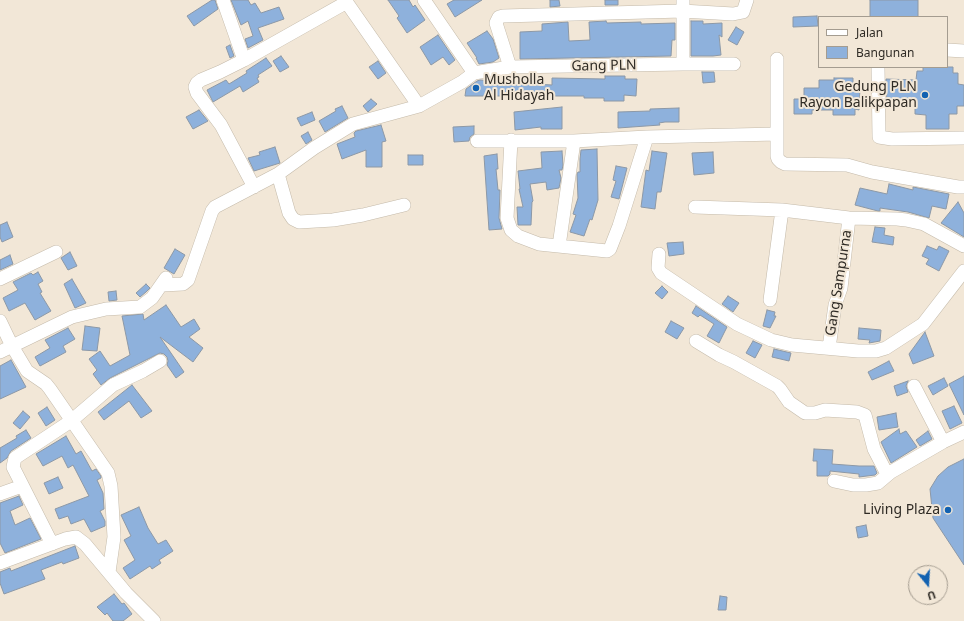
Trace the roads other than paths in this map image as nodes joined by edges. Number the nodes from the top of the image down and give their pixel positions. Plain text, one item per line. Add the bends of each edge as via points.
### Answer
1 (223, 0) edge
2 (424, 0) edge
3 (747, 0) edge
4 (346, 1) edge
5 (683, 5) edge
6 (948, 50) edge
7 (964, 51) edge
8 (777, 59) dead end
9 (244, 60) junction
10 (683, 64) junction
11 (734, 64) dead end
12 (510, 67) junction
13 (878, 68) edge
14 (474, 73) junction
15 (419, 106) junction
16 (777, 134) junction
17 (647, 137) junction
18 (964, 138) edge
19 (511, 140) junction
20 (477, 141) dead end
21 (574, 141) junction
22 (278, 174) junction
23 (254, 187) junction
24 (964, 187) edge
25 (404, 205) dead end
26 (695, 207) dead end
27 (782, 210) junction
28 (848, 218) junction
29 (559, 246) junction
30 (964, 246) edge
31 (56, 252) dead end
32 (659, 254) dead end
33 (964, 271) edge
34 (0, 279) edge
35 (770, 300) dead end
36 (0, 321) edge
37 (696, 341) dead end
38 (12, 346) junction
39 (829, 348) junction
40 (0, 352) edge
41 (160, 361) dead end
42 (914, 386) dead end
43 (71, 421) junction
44 (964, 432) edge
45 (943, 442) junction
46 (887, 474) junction
47 (834, 481) dead end
48 (22, 486) junction
49 (0, 494) edge
50 (52, 544) junction
51 (0, 563) edge
52 (109, 572) junction
53 (154, 621) edge

1 - 9 street
2 - 14 street
3 - 5 street via 743,12 733,14
4 - 9 street
4 - 15 street
5 - 10 street
5 - 12 street via 499,17 496,24
6 - 7 street
8 - 16 street
9 - 23 street via 201,80 195,87 221,125
10 - 11 street, Gang PLN
10 - 12 street, Gang PLN
12 - 14 street, Gang PLN
13 - 18 street via 879,137
14 - 15 street, Gang PLN
15 - 22 street, Gang PLN via 353,124
16 - 17 street
16 - 24 street via 778,159 785,164 847,165 872,172
17 - 21 street
17 - 29 street via 610,249 605,251
19 - 20 street
19 - 21 street
19 - 29 street via 507,218 511,230 518,236 539,244
21 - 29 street
22 - 23 street, Gang PLN
22 - 25 street via 290,213 293,219 299,222 333,220
23 - 38 street, Gang PLN via 220,204 212,211 186,282 183,284 165,281 152,298 140,307 106,309 72,317
26 - 27 street, Gang Sampurna
27 - 28 street, Gang Sampurna
27 - 35 street
28 - 30 street, Gang Sampurna via 897,219 924,224
28 - 39 street, Gang Sampurna via 841,288 835,305
31 - 34 street
32 - 39 street, Gang Sampurna via 658,268 661,274 737,324 771,340 792,345
33 - 39 street, Gang Sampurna via 923,324 886,348 876,351
36 - 38 street
37 - 46 street via 777,386 789,402 805,413 825,410 865,415 874,449
38 - 40 street
38 - 43 street via 27,371 46,384
41 - 43 street via 113,385
42 - 45 street
43 - 48 street via 15,458 13,467
43 - 52 street via 108,473 114,538
44 - 45 street
45 - 46 street
46 - 47 street via 873,485 853,485
48 - 49 street
48 - 50 street
50 - 51 street
50 - 52 street via 76,537
52 - 53 street

